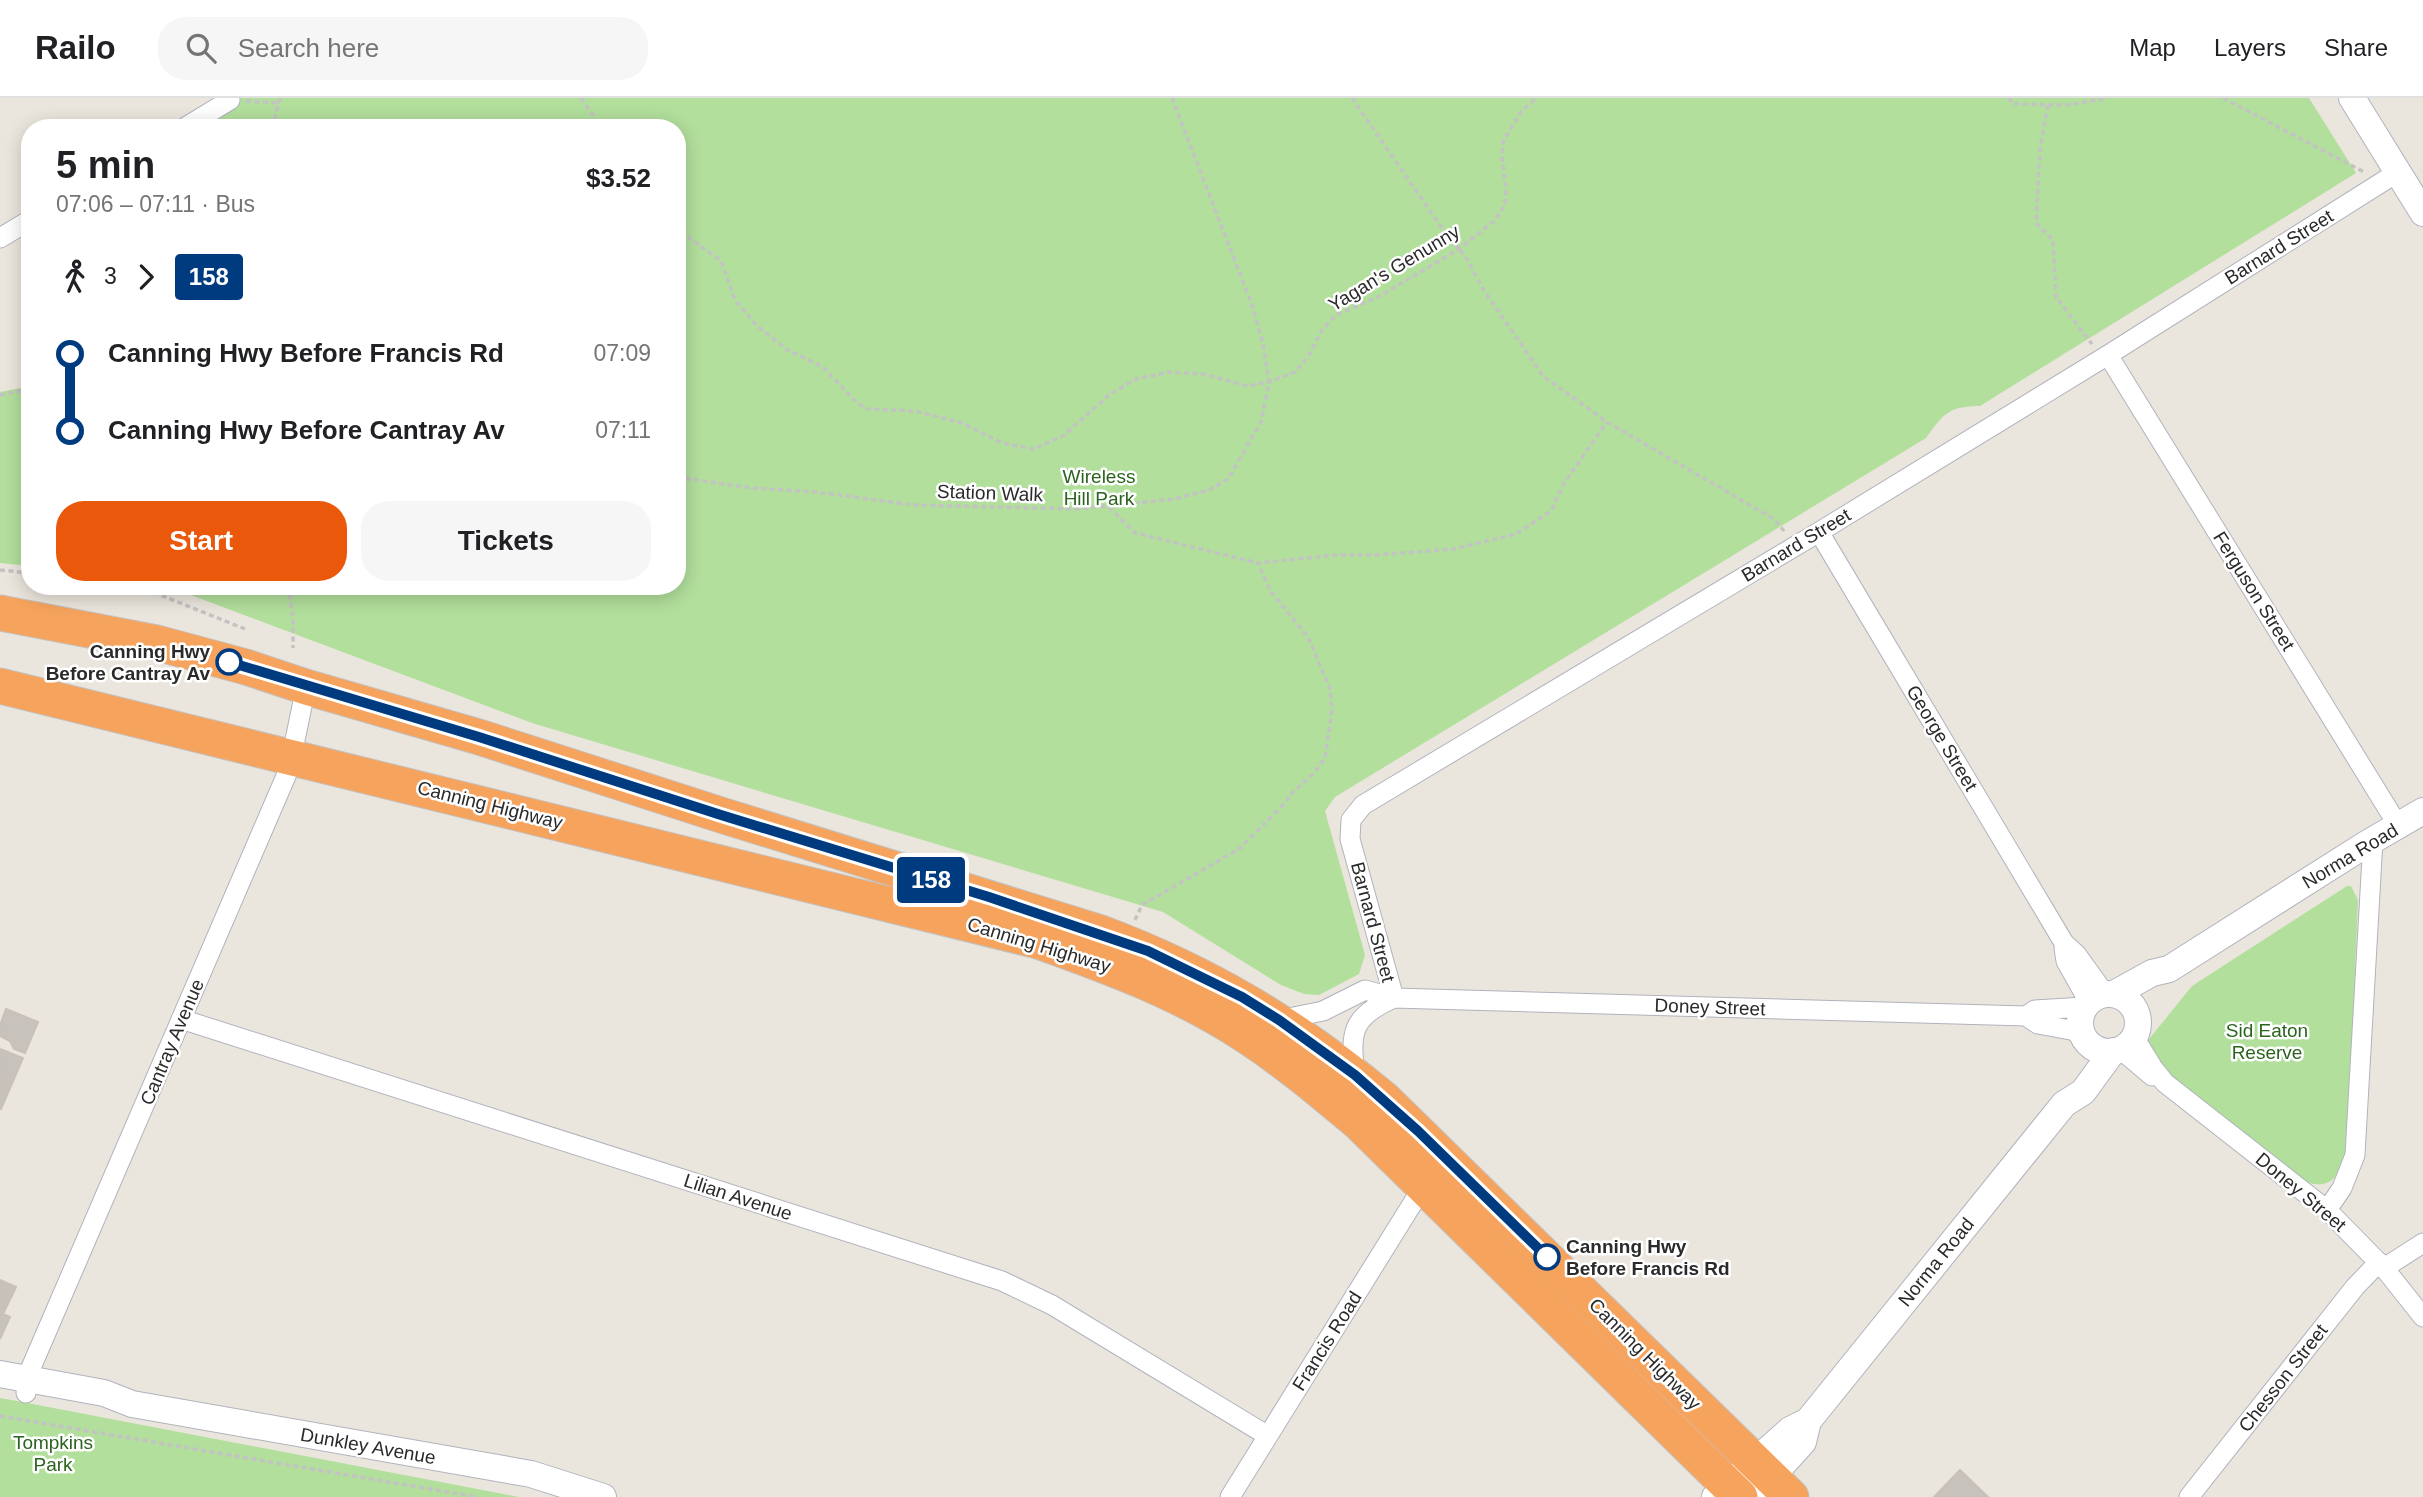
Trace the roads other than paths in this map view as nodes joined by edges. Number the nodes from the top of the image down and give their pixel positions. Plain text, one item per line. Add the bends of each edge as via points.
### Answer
1 (2352, 98) edge
2 (230, 100) road end
3 (199, 119) edge
4 (2398, 172) junction
5 (2423, 212) edge
6 (21, 225) edge
7 (0, 238) edge
8 (2108, 355) junction
9 (1819, 532) junction
10 (0, 613) edge
11 (0, 685) edge
12 (306, 687) junction
13 (291, 756) junction
14 (2423, 811) edge
15 (2399, 827) junction
16 (2373, 841) junction
17 (2169, 969) junction
18 (1394, 998) junction
19 (2093, 1012) junction
20 (181, 1020) junction
21 (1279, 1020) junction
22 (2126, 1038) junction
23 (1355, 1075) junction
24 (2064, 1104) junction
25 (1424, 1185) junction
26 (2327, 1210) junction
27 (2423, 1243) edge
28 (2382, 1265) junction
29 (2423, 1317) edge
30 (0, 1374) edge
31 (26, 1385) junction
32 (0, 1389) edge
33 (1268, 1436) junction
34 (1750, 1487) edge
35 (603, 1497) edge
36 (1230, 1497) edge
37 (2189, 1497) edge

1 - 4 street
2 - 3 street
4 - 5 street
4 - 8 street, Barnard Street
6 - 7 street
8 - 9 street, Barnard Street
8 - 15 street, Ferguson Street
9 - 18 street, Barnard Street via 1358,809 1351,820 1350,839
9 - 19 street, George Street via 2064,943 2066,961
10 - 12 highway, Canning Highway via 157,643
11 - 13 highway, Canning Highway
12 - 13 street, Cantray Avenue
12 - 21 highway, Canning Highway via 1101,933 1189,970
13 - 20 street, Cantray Avenue
13 - 25 highway, Canning Highway via 929,912 1038,941 1117,969 1247,1036 1359,1123
14 - 15 street, Norma Road
15 - 16 street, Norma Road
16 - 17 street, Norma Road
16 - 26 street via 2356,1145 2351,1171
17 - 19 street, Norma Road via 2152,973
17 - 22 street, Norma Road
18 - 19 street, Doney Street via 2026,1016 2038,1024
18 - 21 street, Doney Street via 1365,990 1323,1011
18 - 23 street via 1360,1019 1353,1037
19 - 22 street via 2100,1050
19 - 22 street via 2123,998
19 - 24 street, Norma Road via 2080,1065
20 - 31 street, Cantray Avenue
20 - 33 street, Lilian Avenue via 1002,1281 1052,1305
21 - 23 highway, Canning Highway
22 - 24 street, Norma Road via 2082,1092
22 - 26 street, Doney Street via 2165,1083
23 - 34 highway, Canning Highway via 1451,1163
24 - 34 street, Norma Road via 1808,1420 1803,1442
25 - 33 street, Francis Road
25 - 34 highway, Canning Highway
26 - 28 street, Doney Street
27 - 28 street, Chesson Street
28 - 29 street, Doney Street
28 - 37 street, Chesson Street via 2355,1287
30 - 31 street, Dunkley Avenue
31 - 32 street, Dunkley Avenue
31 - 35 street, Dunkley Avenue via 104,1393 132,1404 531,1474
33 - 36 street, Francis Road

